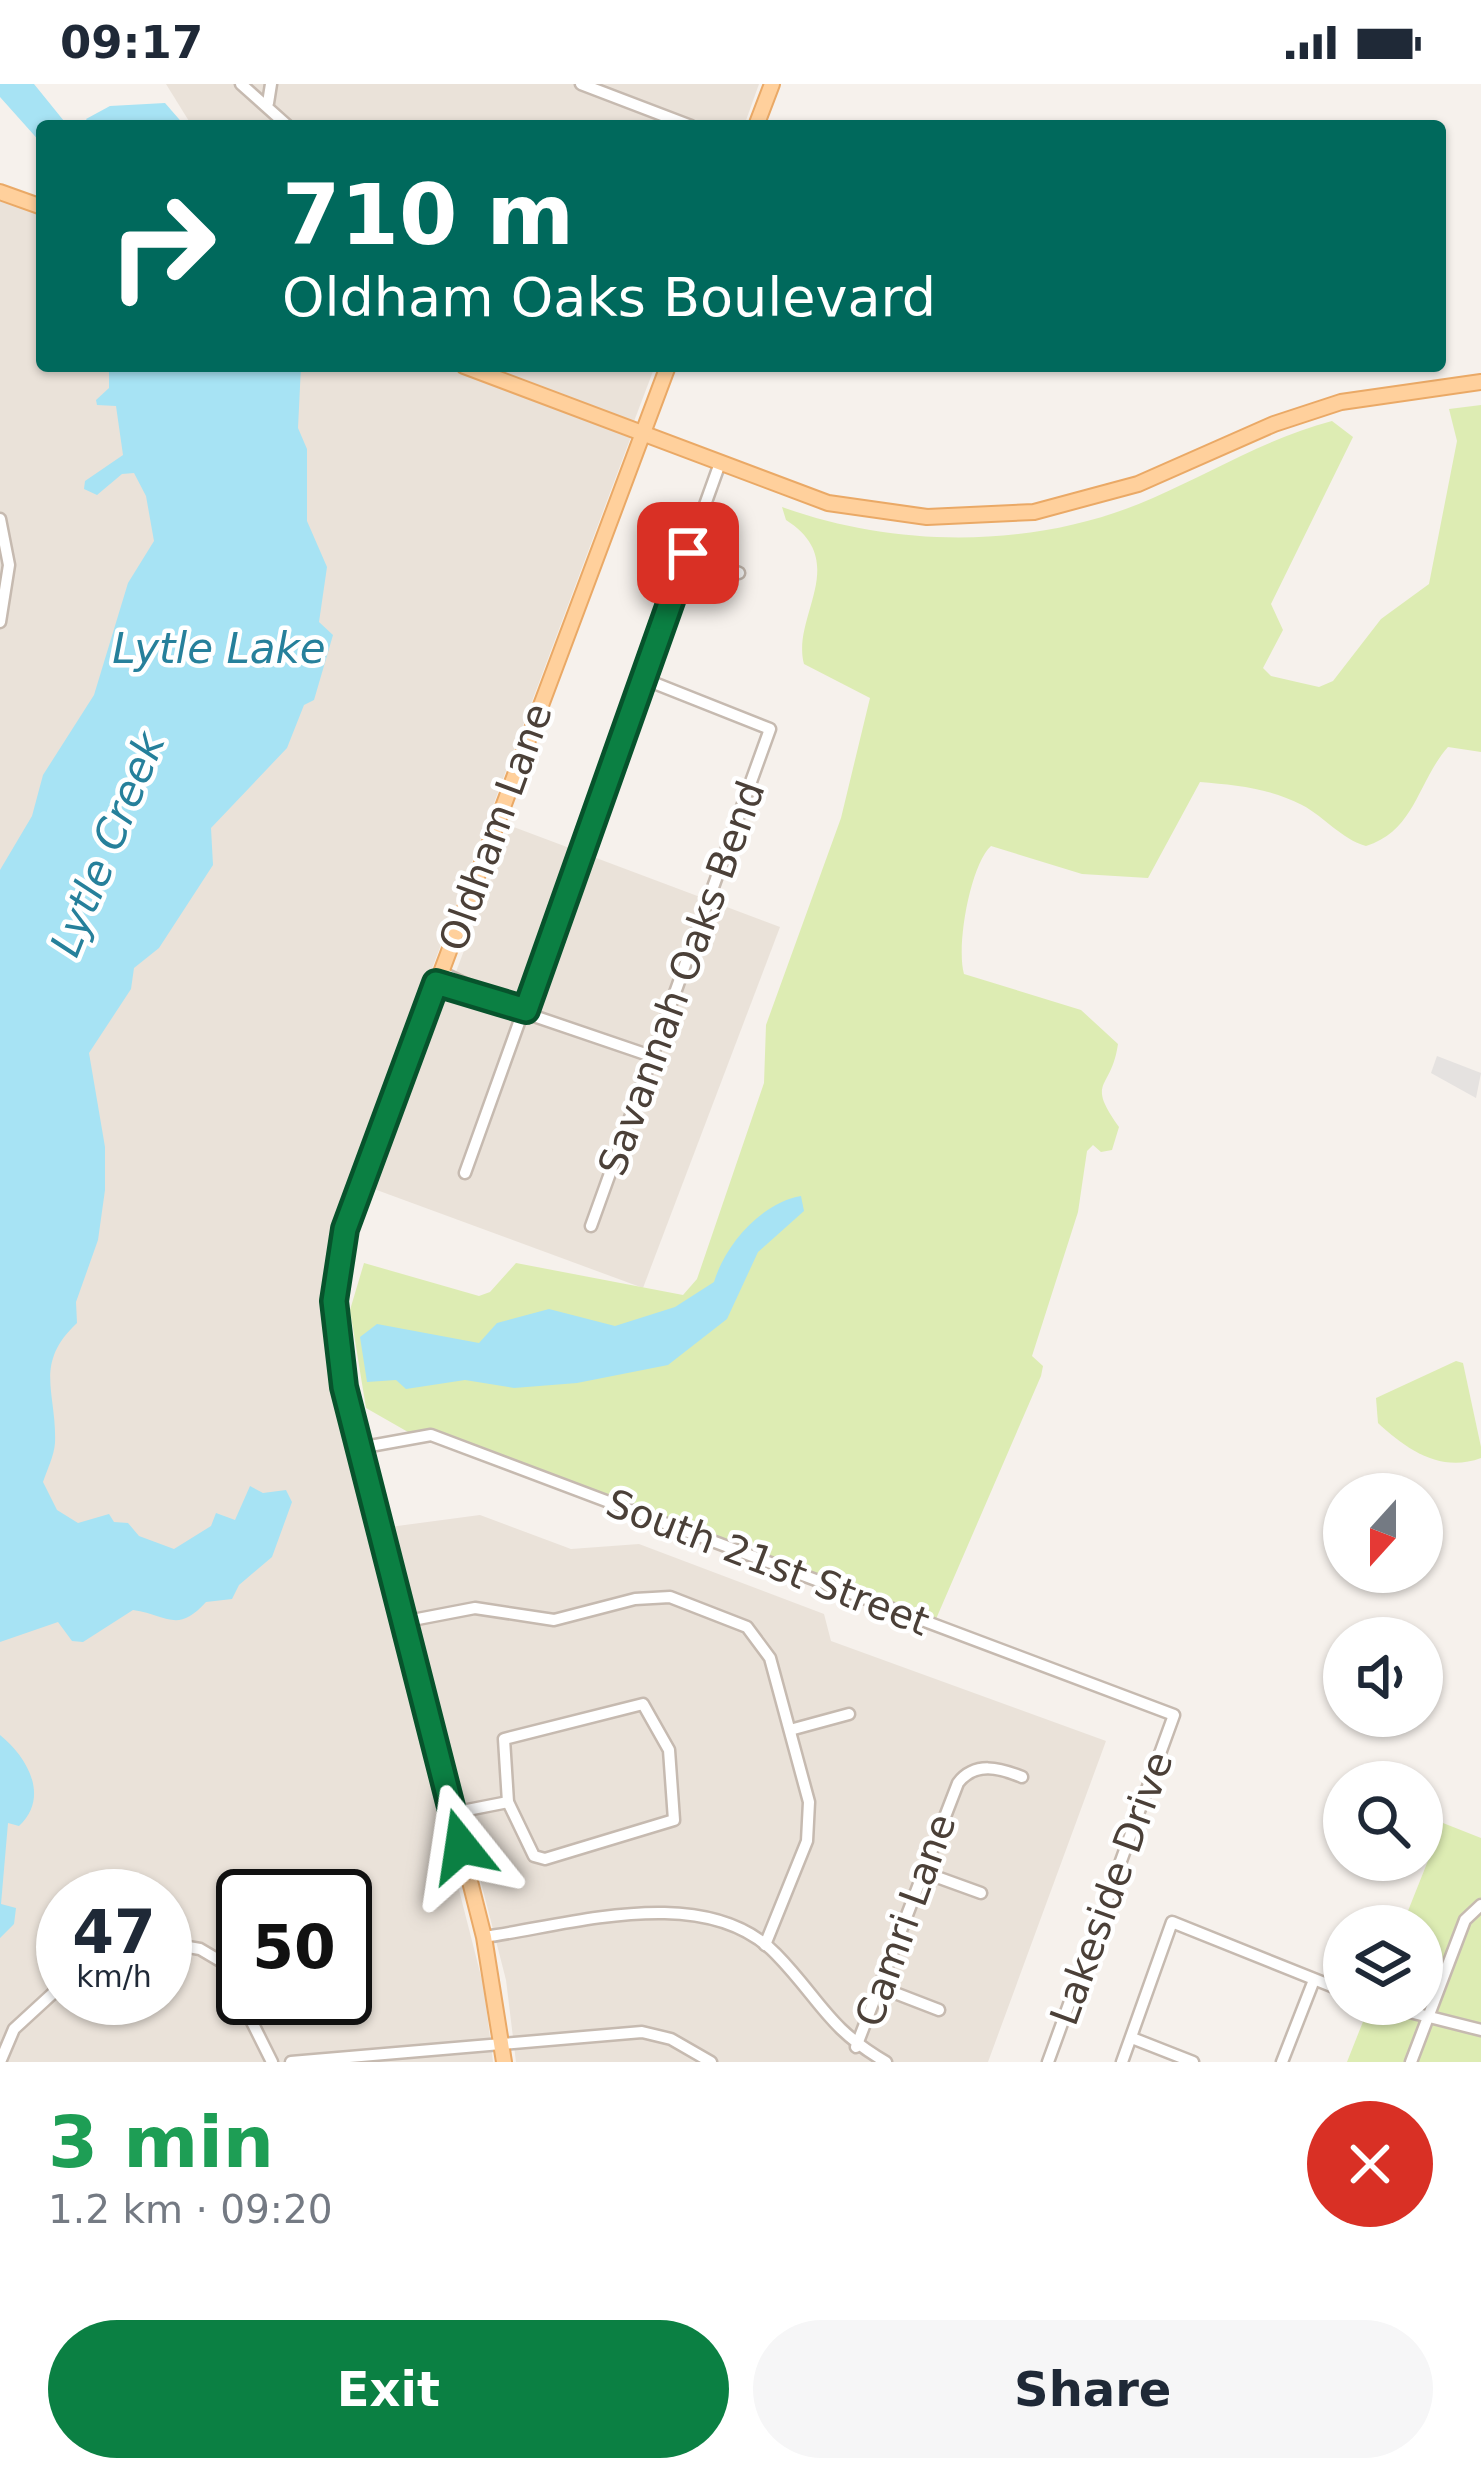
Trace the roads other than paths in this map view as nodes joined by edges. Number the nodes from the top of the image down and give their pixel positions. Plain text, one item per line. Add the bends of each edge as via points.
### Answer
1 (241, 84) edge
2 (271, 84) edge
3 (581, 84) edge
4 (772, 84) edge
5 (268, 103) junction
6 (283, 120) edge
7 (676, 120) edge
8 (758, 120) edge
9 (0, 192) edge
10 (36, 205) edge
11 (480, 372) edge
12 (666, 372) edge
13 (1481, 382) edge
14 (643, 433) junction
15 (720, 463) junction
16 (0, 522) edge
17 (688, 553) junction
18 (739, 573) dead end
19 (0, 622) edge
20 (644, 679) junction
21 (439, 978) junction
22 (526, 1010) junction
23 (654, 1057) junction
24 (465, 1174) dead end
25 (591, 1226) dead end
26 (359, 1448) junction
27 (401, 1622) junction
28 (848, 1714) dead end
29 (1174, 1714) joint
30 (790, 1730) junction
31 (1022, 1777) dead end
32 (508, 1802) junction
33 (452, 1813) junction
34 (923, 1872) junction
35 (981, 1893) dead end
36 (1481, 1905) edge
37 (484, 1937) junction
38 (765, 1945) junction
39 (1314, 1980) junction
40 (1443, 1980) edge
41 (1323, 1983) edge
42 (882, 1988) junction
43 (36, 2009) edge
44 (939, 2010) dead end
45 (1443, 2018) edge
46 (255, 2025) edge
47 (1426, 2025) edge
48 (1481, 2030) edge
49 (1132, 2038) junction
50 (503, 2044) junction
51 (856, 2047) junction
52 (0, 2062) edge
53 (272, 2062) edge
54 (291, 2062) edge
55 (504, 2062) edge
56 (711, 2062) edge
57 (886, 2062) edge
58 (1048, 2062) edge
59 (1122, 2062) edge
60 (1193, 2062) edge
61 (1282, 2062) edge
62 (1411, 2062) edge

1 - 5 street
2 - 5 street
3 - 7 street
4 - 8 main road
5 - 6 street
9 - 10 main road
11 - 14 main road
12 - 14 main road, Oldham Lane
13 - 15 main road via 1341,402 1138,484 1034,512 927,518 828,502
14 - 15 main road
14 - 21 main road, Oldham Lane
15 - 17 street
16 - 19 street via 9,565
17 - 18 street
17 - 20 street
20 - 22 street
20 - 23 street, Savannah Oaks Bend via 770,729
21 - 22 street
21 - 26 main road, Oldham Lane via 336,1267 339,1362
22 - 23 street
22 - 24 street
23 - 25 street, Savannah Oaks Bend
26 - 27 main road, Oldham Lane
26 - 29 street, South 21st Street via 431,1435
27 - 30 street via 475,1608 554,1620 635,1599 684,1600 758,1638
27 - 33 main road, Oldham Lane
28 - 30 street
29 - 58 street, Lakeside Drive
30 - 38 street via 809,1802 807,1841
31 - 34 street, Camri Lane via 974,1770 952,1792
32 - 32 street via 530,1852 541,1858 668,1826 676,1815 673,1767 648,1707 616,1707 510,1735
32 - 33 street
33 - 37 main road, Oldham Lane
34 - 35 street
34 - 42 street, Camri Lane
36 - 40 street via 1466,1920
37 - 38 street, Camri Lane via 693,1914
37 - 50 main road, Oldham Lane
38 - 51 street, Camri Lane
39 - 41 street
39 - 49 street via 1172,1922
39 - 61 street
42 - 44 street
42 - 51 street, Camri Lane
43 - 52 street via 14,2029
45 - 48 street
46 - 53 street
47 - 62 street
49 - 59 street
49 - 60 street
50 - 54 street
50 - 55 main road, Oldham Lane
50 - 56 street via 642,2032
51 - 57 street, Camri Lane

